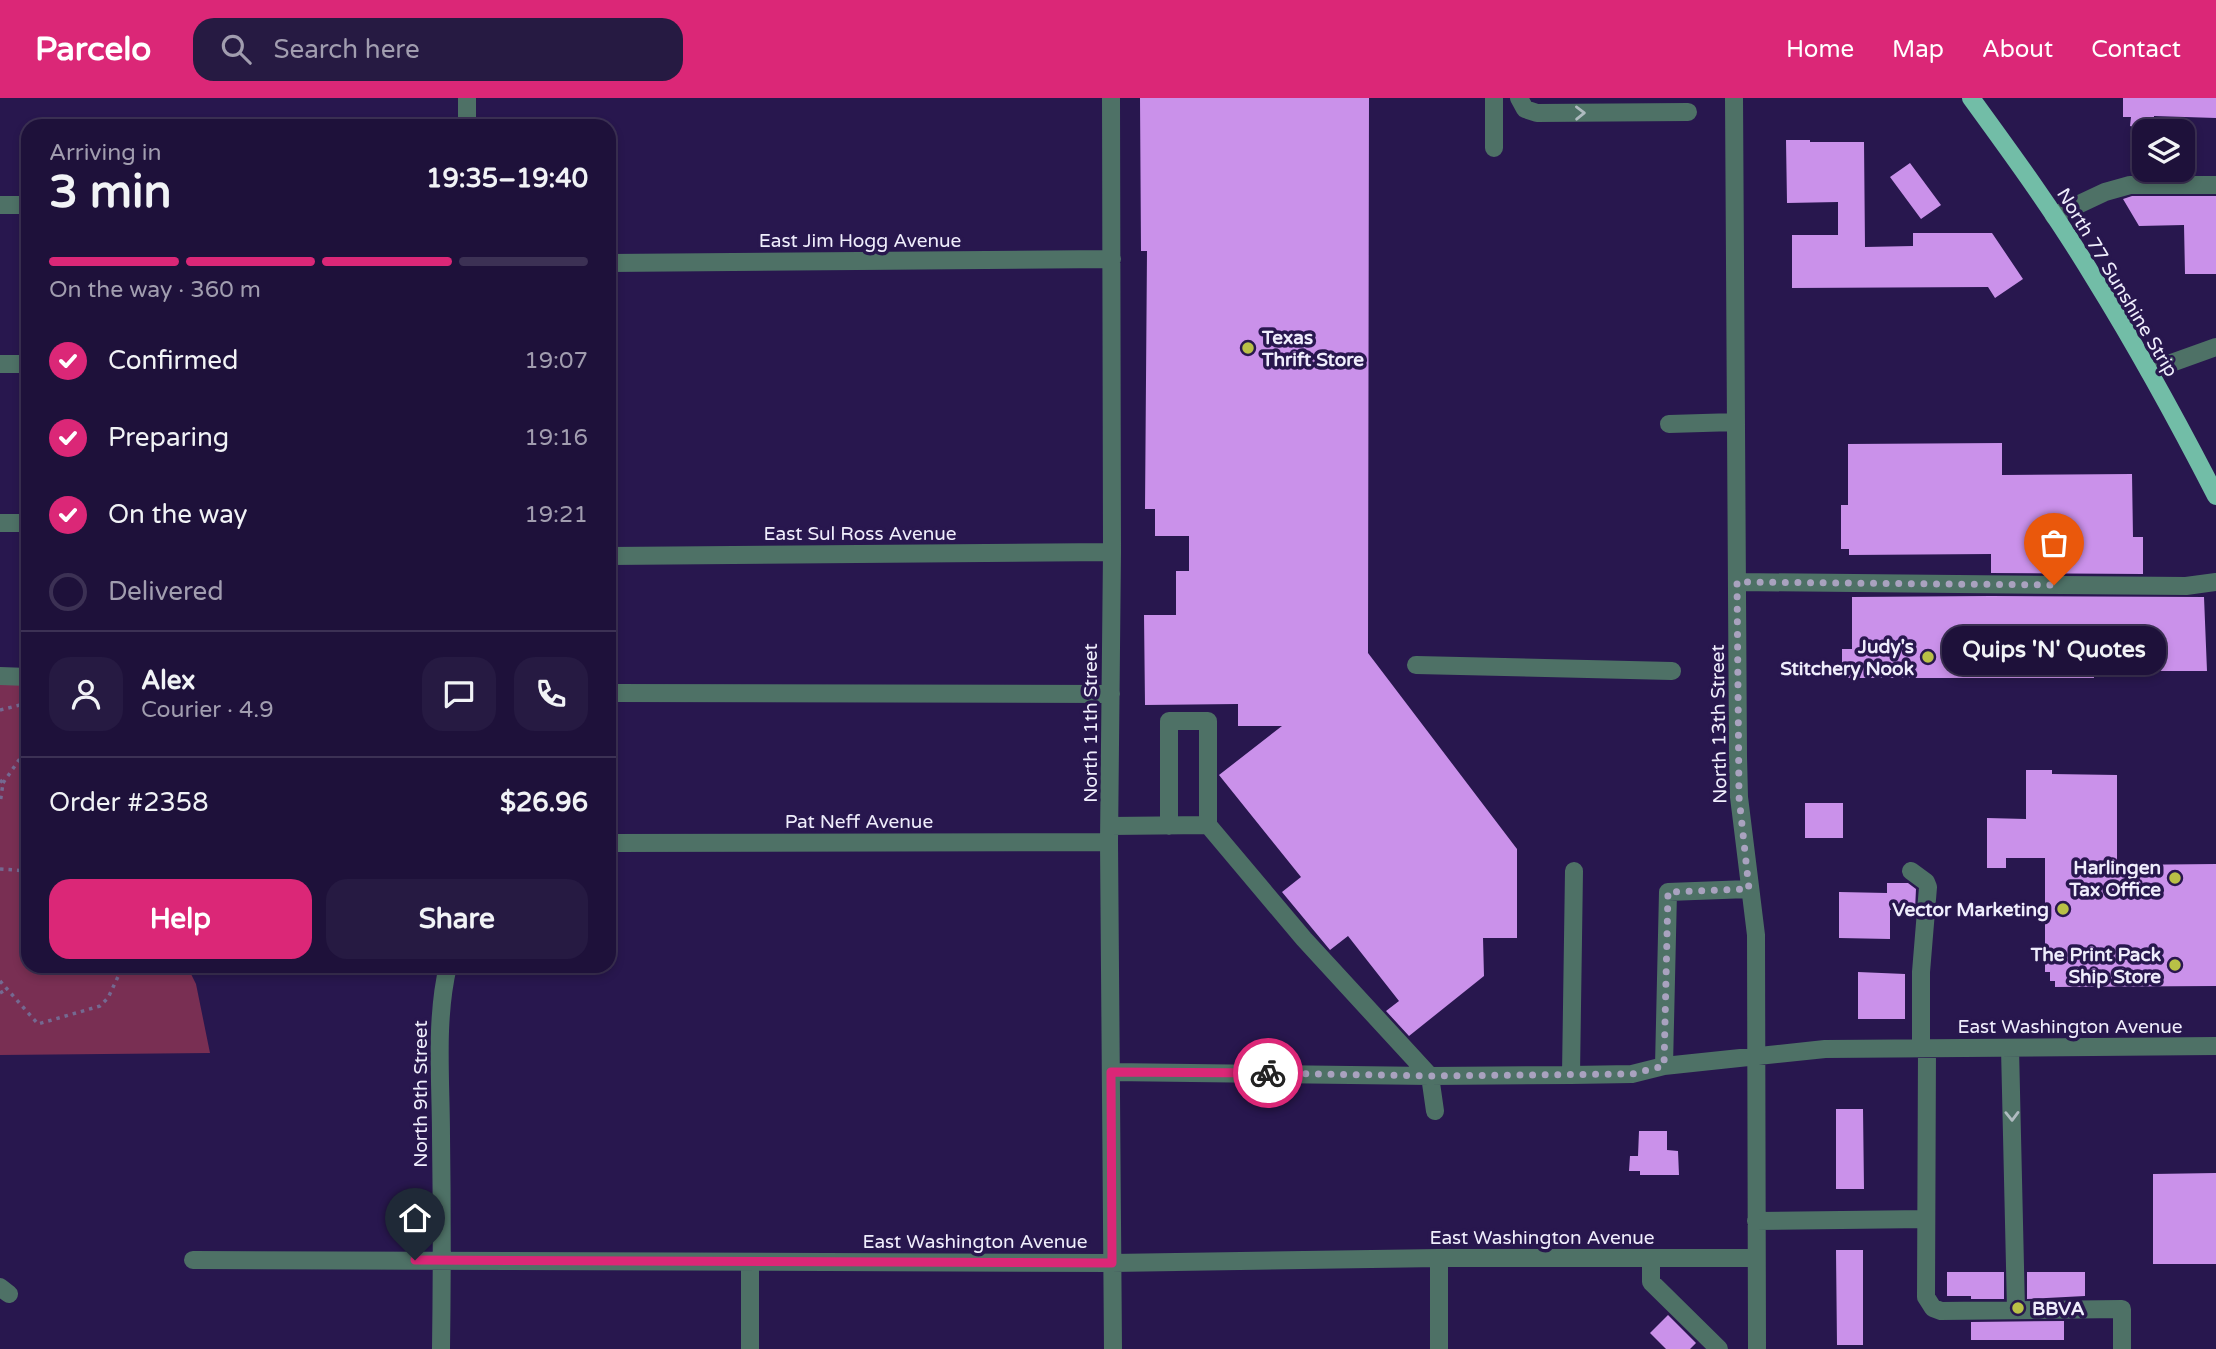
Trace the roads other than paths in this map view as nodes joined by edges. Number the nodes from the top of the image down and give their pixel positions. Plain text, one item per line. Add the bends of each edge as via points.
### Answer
1 (467, 98) edge
2 (1111, 98) edge
3 (1494, 98) edge
4 (1519, 98) edge
5 (1734, 98) edge
6 (1971, 98) edge
7 (1688, 111) dead end
8 (467, 119) edge
9 (1494, 148) dead end
10 (2216, 185) edge
11 (0, 205) edge
12 (21, 205) edge
13 (2054, 216) junction
14 (1112, 259) junction
15 (616, 263) edge
16 (2216, 347) edge
17 (0, 364) edge
18 (21, 364) edge
19 (2149, 371) junction
20 (1736, 422) junction
21 (1669, 424) dead end
22 (2214, 490) edge
23 (0, 523) edge
24 (21, 523) edge
25 (1112, 552) junction
26 (616, 555) edge
27 (1737, 582) junction
28 (2216, 582) edge
29 (1416, 665) dead end
30 (1672, 671) dead end
31 (0, 676) edge
32 (21, 677) edge
33 (616, 693) edge
34 (1111, 694) junction
35 (1208, 825) junction
36 (1169, 826) junction
37 (1110, 834) junction
38 (616, 843) edge
39 (1574, 871) dead end
40 (1911, 871) dead end
41 (1749, 889) junction
42 (446, 973) edge
43 (2216, 1046) edge
44 (1924, 1048) junction
45 (2010, 1048) junction
46 (1757, 1058) junction
47 (1664, 1066) junction
48 (1111, 1072) junction
49 (1571, 1075) junction
50 (1430, 1076) junction
51 (1435, 1111) dead end
52 (1926, 1219) junction
53 (1756, 1221) junction
54 (1439, 1258) junction
55 (1651, 1258) junction
56 (1756, 1258) junction
57 (193, 1260) dead end
58 (443, 1260) junction
59 (750, 1262) junction
60 (1112, 1263) junction
61 (2016, 1310) junction
62 (441, 1349) edge
63 (750, 1349) edge
64 (1113, 1349) edge
65 (1439, 1349) edge
66 (1719, 1349) edge
67 (1758, 1349) edge
68 (2122, 1349) edge

1 - 8 street
2 - 14 street, North 11th Street
3 - 9 street
4 -> 7 street via 1525,109 1537,113
5 - 20 street, North 13th Street
6 - 13 main road, North 77 Sunshine Strip
10 - 13 street via 2130,185 2105,191
11 - 12 street
13 - 19 main road, North 77 Sunshine Strip
14 - 15 street, East Jim Hogg Avenue
14 - 25 street, North 11th Street
16 - 19 street
17 - 18 street
19 - 22 main road, North 77 Sunshine Strip
20 - 21 street
20 - 27 street, North 13th Street
23 - 24 street
25 - 26 street, East Sul Ross Avenue
25 - 34 street, North 11th Street
27 - 28 street via 2172,586
27 - 41 street, North 13th Street via 1739,797
29 - 30 street
31 - 32 street
33 - 34 street
34 - 37 street, North 11th Street
35 - 36 street, Pat Neff Avenue
35 - 36 street via 1208,721 1169,721
35 - 50 street via 1304,939
36 - 37 street, Pat Neff Avenue
37 - 38 street, Pat Neff Avenue
37 - 48 street, North 11th Street
39 - 49 street
40 - 44 street via 1928,887 1921,962
41 - 46 street, North 13th Street via 1756,935
41 - 47 street via 1668,892
42 - 58 street, North 9th Street via 440,1034
43 - 45 street, East Washington Avenue
44 - 45 street, East Washington Avenue
44 - 46 street, East Washington Avenue via 1825,1049
44 - 52 street
45 -> 61 street
46 - 47 street, East Washington Avenue
46 - 53 street, North 13th Street
47 - 49 street, East Washington Avenue via 1632,1074
48 - 50 street, East Washington Avenue
48 - 60 street, North 11th Street
49 - 50 street, East Washington Avenue
50 - 51 street
52 - 53 street
52 - 61 street via 1926,1297 1933,1308
53 - 56 street, North 13th Street
54 - 55 street, East Washington Avenue
54 - 60 street, East Washington Avenue
54 - 65 street
55 - 56 street, East Washington Avenue
55 - 66 street via 1651,1282
56 - 67 street, North 13th Street
57 - 58 street, East Washington Avenue
58 - 59 street, East Washington Avenue
58 - 62 street, North 9th Street
59 - 60 street, East Washington Avenue
59 - 63 street
60 - 64 street, North 11th Street
61 - 68 street via 2122,1308

